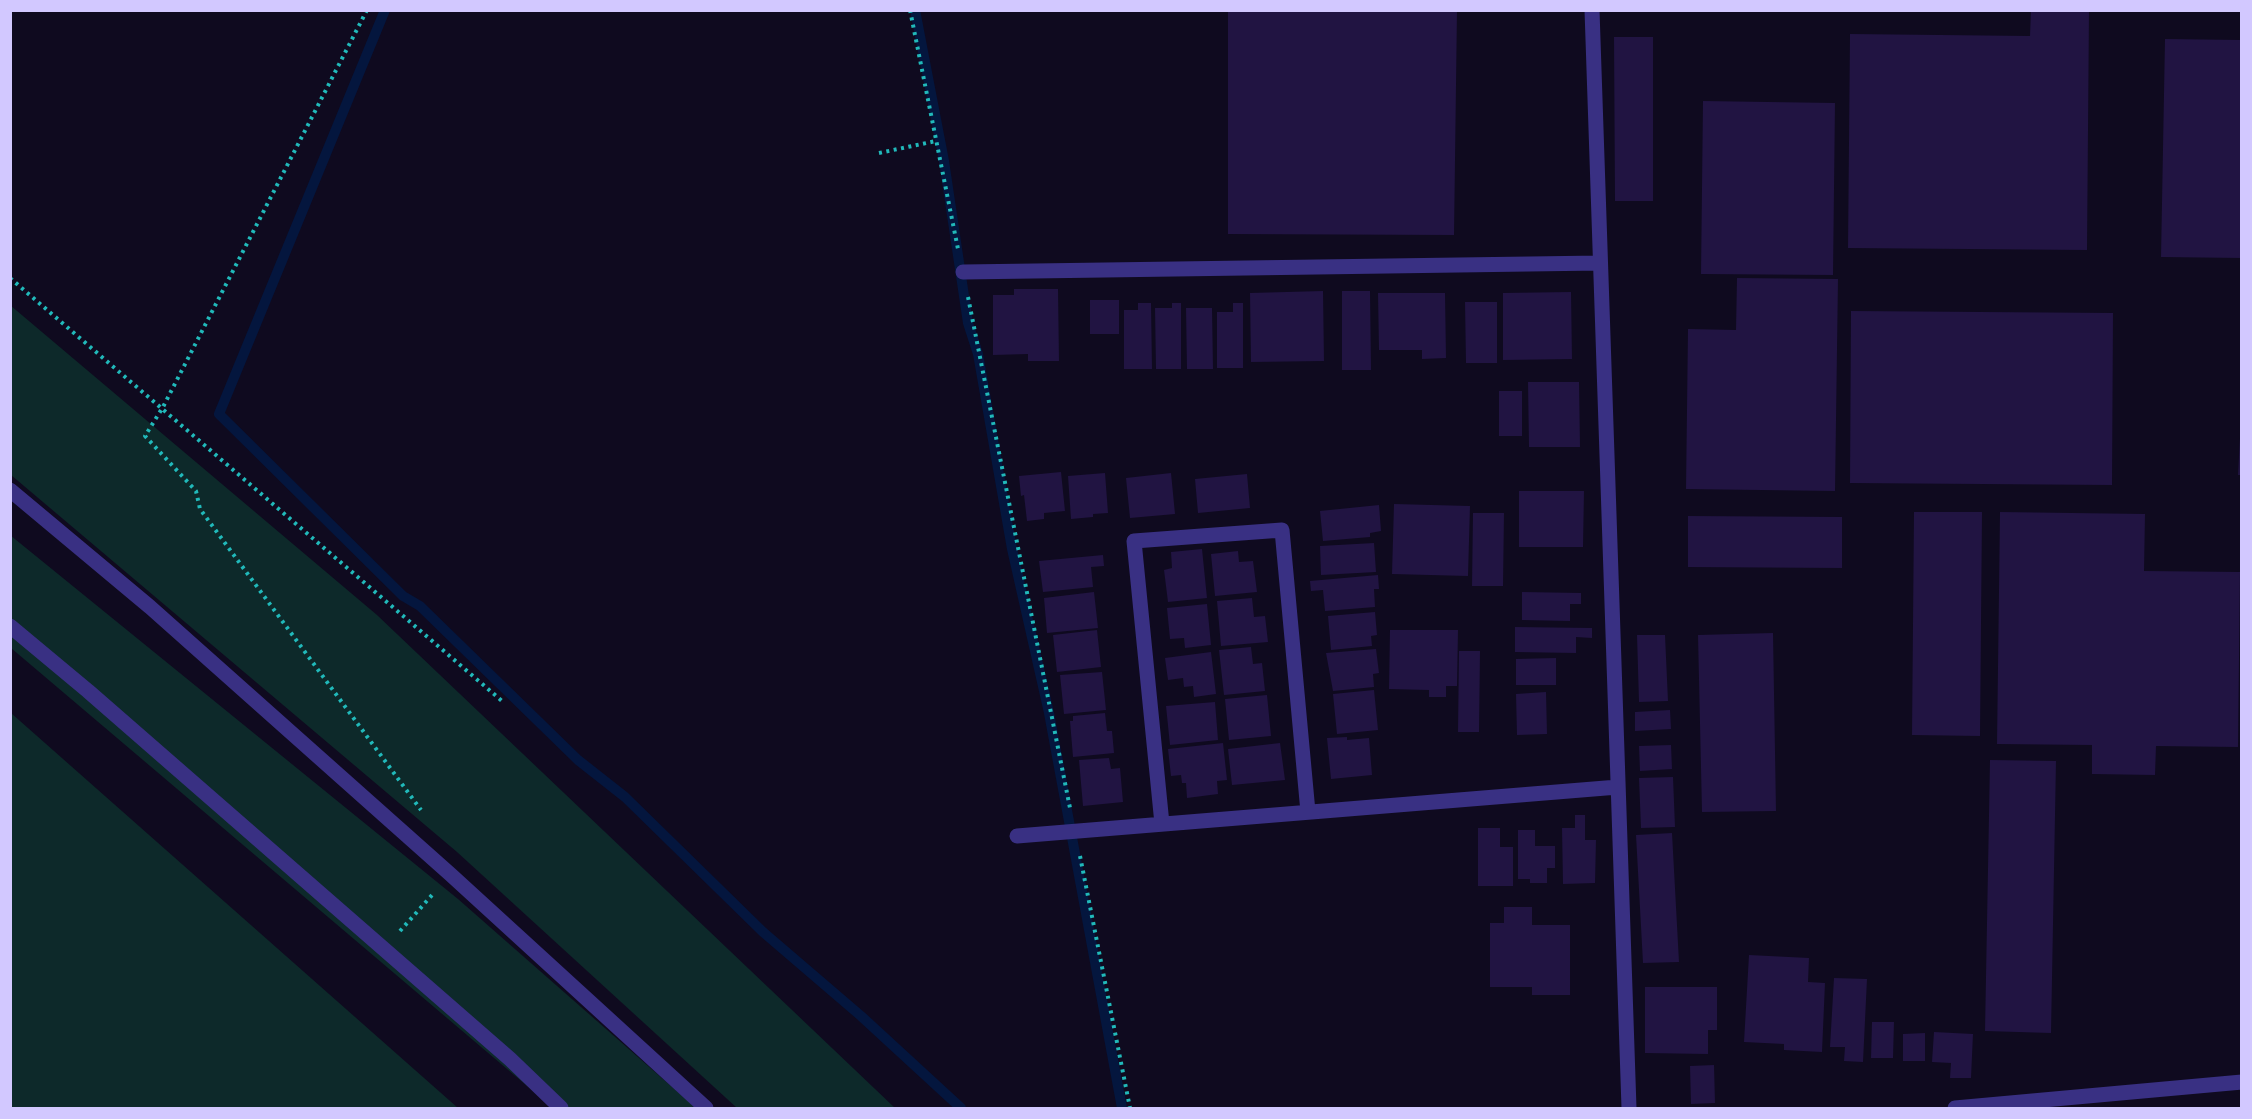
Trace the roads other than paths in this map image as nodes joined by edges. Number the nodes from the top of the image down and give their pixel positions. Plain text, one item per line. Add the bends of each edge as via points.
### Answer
1 (1592, 10) edge
2 (1600, 263) junction
3 (963, 272) road end
4 (10, 490) edge
5 (10, 626) edge
6 (1618, 787) junction
7 (1308, 812) junction
8 (1162, 824) junction
9 (1017, 836) dead end
10 (2241, 1082) edge
11 (561, 1108) edge
12 (706, 1108) edge
13 (1629, 1108) edge
14 (1955, 1108) edge

1 - 2 street
2 - 3 street
2 - 6 street
4 - 12 street via 150,607
5 - 11 street via 510,1059
6 - 7 street
6 - 13 street
7 - 8 street
7 - 8 street via 1282,530 1134,541
8 - 9 street
10 - 14 street

